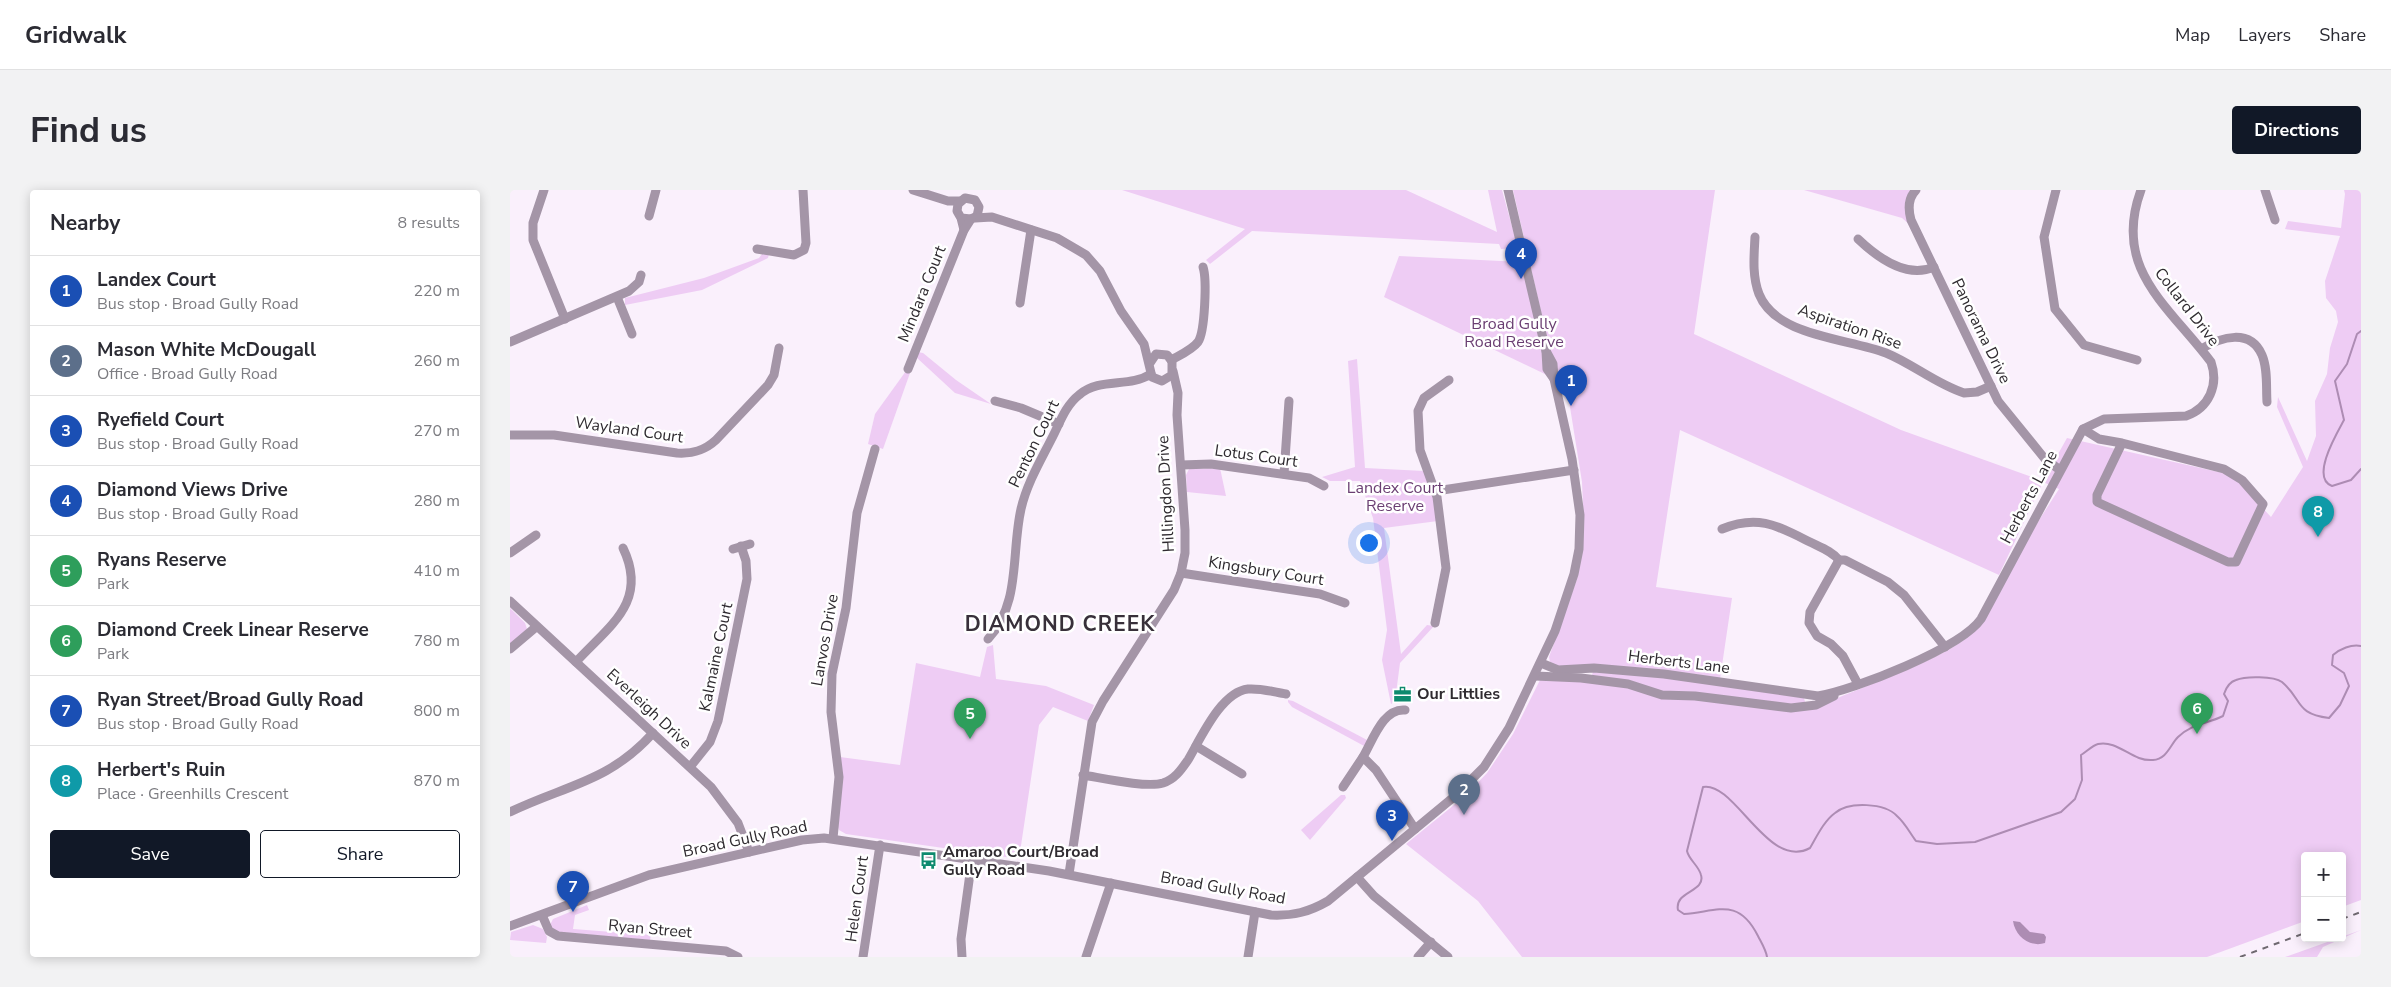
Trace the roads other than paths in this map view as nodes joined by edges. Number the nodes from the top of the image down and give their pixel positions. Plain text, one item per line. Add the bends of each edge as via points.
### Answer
1 (544, 190) edge
2 (656, 190) edge
3 (803, 190) edge
4 (913, 190) edge
5 (976, 190) edge
6 (1508, 190) edge
7 (1916, 190) edge
8 (2056, 190) edge
9 (2141, 190) edge
10 (2265, 190) edge
11 (965, 196) edge
12 (948, 202) junction
13 (978, 205) junction
14 (649, 216) dead end
15 (966, 216) junction
16 (992, 218) junction
17 (2275, 220) dead end
18 (1031, 230) junction
19 (1755, 237) dead end
20 (1858, 239) dead end
21 (757, 249) dead end
22 (1203, 267) dead end
23 (1934, 267) junction
24 (641, 275) dead end
25 (617, 297) junction
26 (1020, 303) dead end
27 (565, 318) junction
28 (632, 334) dead end
29 (510, 342) edge
30 (1144, 344) junction
31 (779, 348) dead end
32 (2202, 349) junction
33 (1160, 353) junction
34 (1172, 360) junction
35 (2137, 360) dead end
36 (1150, 363) junction
37 (908, 369) dead end
38 (1173, 372) junction
39 (1151, 374) junction
40 (1449, 380) dead end
41 (1162, 381) junction
42 (1991, 386) junction
43 (995, 401) dead end
44 (1289, 401) dead end
45 (2267, 402) dead end
46 (1177, 415) junction
47 (1059, 424) junction
48 (2084, 429) junction
49 (510, 435) edge
50 (2122, 443) junction
51 (875, 449) dead end
52 (1181, 465) junction
53 (1574, 470) junction
54 (2060, 470) junction
55 (1284, 474) junction
56 (1324, 486) dead end
57 (1436, 491) junction
58 (1722, 529) dead end
59 (536, 535) dead end
60 (742, 546) dead end
61 (623, 548) dead end
62 (510, 552) edge
63 (1839, 560) junction
64 (1181, 573) junction
65 (510, 601) edge
66 (1345, 604) dead end
67 (1435, 623) dead end
68 (536, 627) junction
69 (988, 639) dead end
70 (1944, 647) junction
71 (510, 649) edge
72 (576, 662) junction
73 (1541, 663) junction
74 (1594, 668) junction
75 (1535, 676) junction
76 (1592, 679) junction
77 (1858, 684) junction
78 (1843, 690) junction
79 (1286, 694) dead end
80 (1804, 694) junction
81 (1803, 707) junction
82 (1405, 710) dead end
83 (653, 733) junction
84 (1196, 746) junction
85 (1363, 757) junction
86 (690, 767) junction
87 (1241, 774) dead end
88 (1083, 775) junction
89 (1343, 787) dead end
90 (510, 812) edge
91 (1414, 829) junction
92 (834, 838) junction
93 (880, 845) junction
94 (748, 852) junction
95 (972, 859) junction
96 (1069, 874) junction
97 (1357, 877) junction
98 (1111, 883) junction
99 (1255, 912) junction
100 (542, 915) junction
101 (510, 926) edge
102 (1431, 942) junction
103 (737, 956) edge
104 (863, 957) edge
105 (962, 957) edge
106 (1086, 957) edge
107 (1248, 957) edge
108 (1418, 957) edge
109 (1448, 957) edge

1 - 27 street via 533,223 533,240
2 - 14 street
3 - 21 street via 804,254
4 - 12 street
5 - 13 street
6 - 53 street, Broad Gully Road via 1546,351 1553,364
7 - 23 street, Panorama Drive via 1910,200 1909,214
8 - 35 street via 2044,236 2055,309 2084,345
9 - 32 street, Collard Drive via 2132,227 2138,266 2151,288
10 - 17 street
11 - 12 street
11 - 13 street
11 - 15 street
12 - 15 street
13 - 15 street
13 - 16 street
15 - 16 street
15 - 37 street, Mindara Court via 964,230
16 - 18 street
18 - 26 street
18 - 30 street via 1068,242 1094,263
19 - 42 street, Aspiration Rise via 1753,262 1758,292 1769,310 1777,316 1814,334 1886,353 1964,393
20 - 23 street via 1884,259 1912,271 1926,271
22 - 34 street via 1206,286 1199,340
23 - 42 street, Panorama Drive
24 - 25 street via 634,289
25 - 27 street
25 - 28 street
27 - 29 street
30 - 33 street
30 - 36 street
31 - 49 street, Wayland Court via 768,385 716,440 701,450 683,453 554,435
32 - 45 street via 2225,337 2250,342 2262,356
32 - 48 street, Collard Drive via 2214,369 2214,387 2206,402 2192,414 2178,418 2104,418
33 - 34 street
33 - 36 street
34 - 38 street
36 - 39 street
38 - 41 street via 1170,378
38 - 46 street, Hillingdon Drive via 1178,393
39 - 41 street
39 - 47 street, Penton Court via 1141,379 1105,383 1084,391 1070,405
40 - 57 street via 1424,398 1418,411 1421,455
41 - 46 street, Hillingdon Drive via 1172,392
42 - 54 street, Panorama Drive via 2004,410 2045,459
43 - 47 street
44 - 55 street
46 - 52 street, Hillingdon Drive
47 - 69 street, Penton Court via 1024,498 1010,595 999,624
48 - 50 street via 2099,439
48 - 54 street, Herberts Lane
50 - 50 street via 2229,471 2242,480 2263,504 2236,562 2228,562 2097,502 2097,495
51 - 92 street, Lanvos Drive via 856,513 846,608 832,674 831,712 839,777
52 - 55 street, Lotus Court via 1211,464
52 - 64 street, Hillingdon Drive via 1186,543
53 - 57 street
53 - 73 street, Broad Gully Road via 1580,515 1577,561 1569,594
54 - 70 street, Herberts Lane via 1981,619
55 - 56 street, Lotus Court via 1315,480
57 - 67 street via 1446,568
58 - 63 street via 1752,522 1772,524 1830,552
59 - 62 street
60 - 86 street, Kalmaine Court via 748,579 718,721 710,742
61 - 72 street via 632,573 629,600
63 - 70 street via 1845,560 1896,588 1911,602
63 - 77 street via 1810,612 1809,623 1817,636 1843,656
64 - 66 street, Kingsbury Court via 1320,594
64 - 88 street, Hillingdon Drive via 1174,590 1097,710 1089,735
65 - 68 street, Everleigh Drive
68 - 71 street
68 - 72 street, Everleigh Drive
70 - 77 street, Herberts Lane
72 - 83 street, Everleigh Drive
73 - 74 street, Herberts Lane via 1558,670
73 - 75 street, Broad Gully Road
74 - 76 street via 1590,672
74 - 80 street, Herberts Lane via 1685,676
75 - 76 street, Herberts Lane
75 - 91 street, Broad Gully Road via 1509,728 1484,767
76 - 81 street, Herberts Lane via 1628,684 1662,695
77 - 78 street, Herberts Lane
78 - 80 street, Herberts Lane via 1818,696
78 - 81 street, Herberts Lane via 1824,702
79 - 84 street via 1254,689 1236,693 1222,706
80 - 81 street via 1807,700
82 - 85 street via 1395,710 1388,716
83 - 86 street, Everleigh Drive
83 - 90 street via 630,756 609,770
84 - 87 street
84 - 88 street via 1178,773 1161,783
85 - 89 street
85 - 91 street via 1376,770
86 - 94 street, Everleigh Drive via 728,808 741,829
88 - 96 street, Hillingdon Drive
91 - 97 street, Broad Gully Road
92 - 93 street, Broad Gully Road
92 - 94 street, Broad Gully Road
93 - 95 street, Broad Gully Road
93 - 104 street, Helen Court
94 - 100 street, Broad Gully Road via 649,876
95 - 96 street, Broad Gully Road
95 - 105 street via 961,939
96 - 98 street, Broad Gully Road
97 - 99 street, Broad Gully Road via 1328,901 1308,911 1285,915
97 - 102 street via 1374,896
98 - 99 street, Broad Gully Road
98 - 106 street
99 - 107 street
100 - 101 street, Broad Gully Road
100 - 103 street, Ryan Street via 549,931 558,936 720,950
102 - 108 street
102 - 109 street

